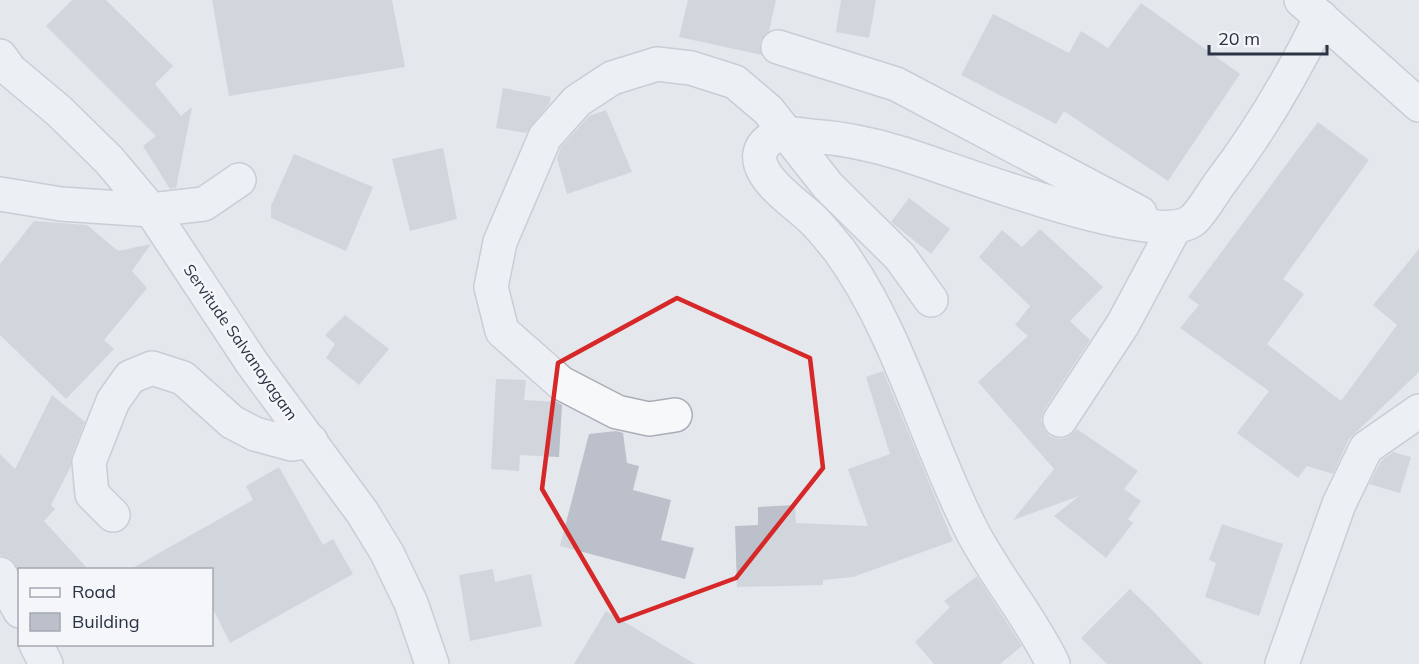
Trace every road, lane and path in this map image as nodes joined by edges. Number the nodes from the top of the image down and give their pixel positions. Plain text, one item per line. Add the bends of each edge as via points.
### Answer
1 (1311, 9) edge
2 (778, 47) dead end
3 (0, 56) edge
4 (1419, 105) edge
5 (785, 134) junction
6 (240, 180) dead end
7 (0, 194) edge
8 (152, 210) junction
9 (1169, 226) junction
10 (931, 300) dead end
11 (1419, 411) edge
12 (675, 415) dead end
13 (1060, 420) dead end
14 (311, 441) junction
15 (113, 515) dead end
16 (0, 574) edge
17 (18, 607) edge
18 (37, 646) edge
19 (46, 664) edge
20 (432, 664) edge
21 (1053, 664) edge
22 (1282, 664) edge

1 - 4 street
1 - 9 street via 1279,98 1192,221
2 - 9 street via 896,84
3 - 8 street, Servitude Salvanayagam via 10,70 110,160
5 - 9 street via 840,138 899,152 1035,199
5 - 10 street via 828,186 900,257
5 - 12 street via 768,110 735,82 691,68 657,64 612,78 577,101 545,137 500,242 490,287 502,332 561,383 617,412 649,419
5 - 21 street via 773,137 762,149 759,160 765,174 813,219 862,286 972,531
6 - 8 street via 204,204
7 - 8 street via 61,204
8 - 14 street, Servitude Salvanayagam via 252,363
9 - 13 street via 1123,324
11 - 22 street via 1366,448 1339,504
14 - 15 street via 292,444 255,434 232,422 183,378 152,368 130,377 112,401 89,462 92,494
14 - 20 street, Servitude Salvanayagam via 387,553 411,603
16 - 17 street
18 - 19 street

